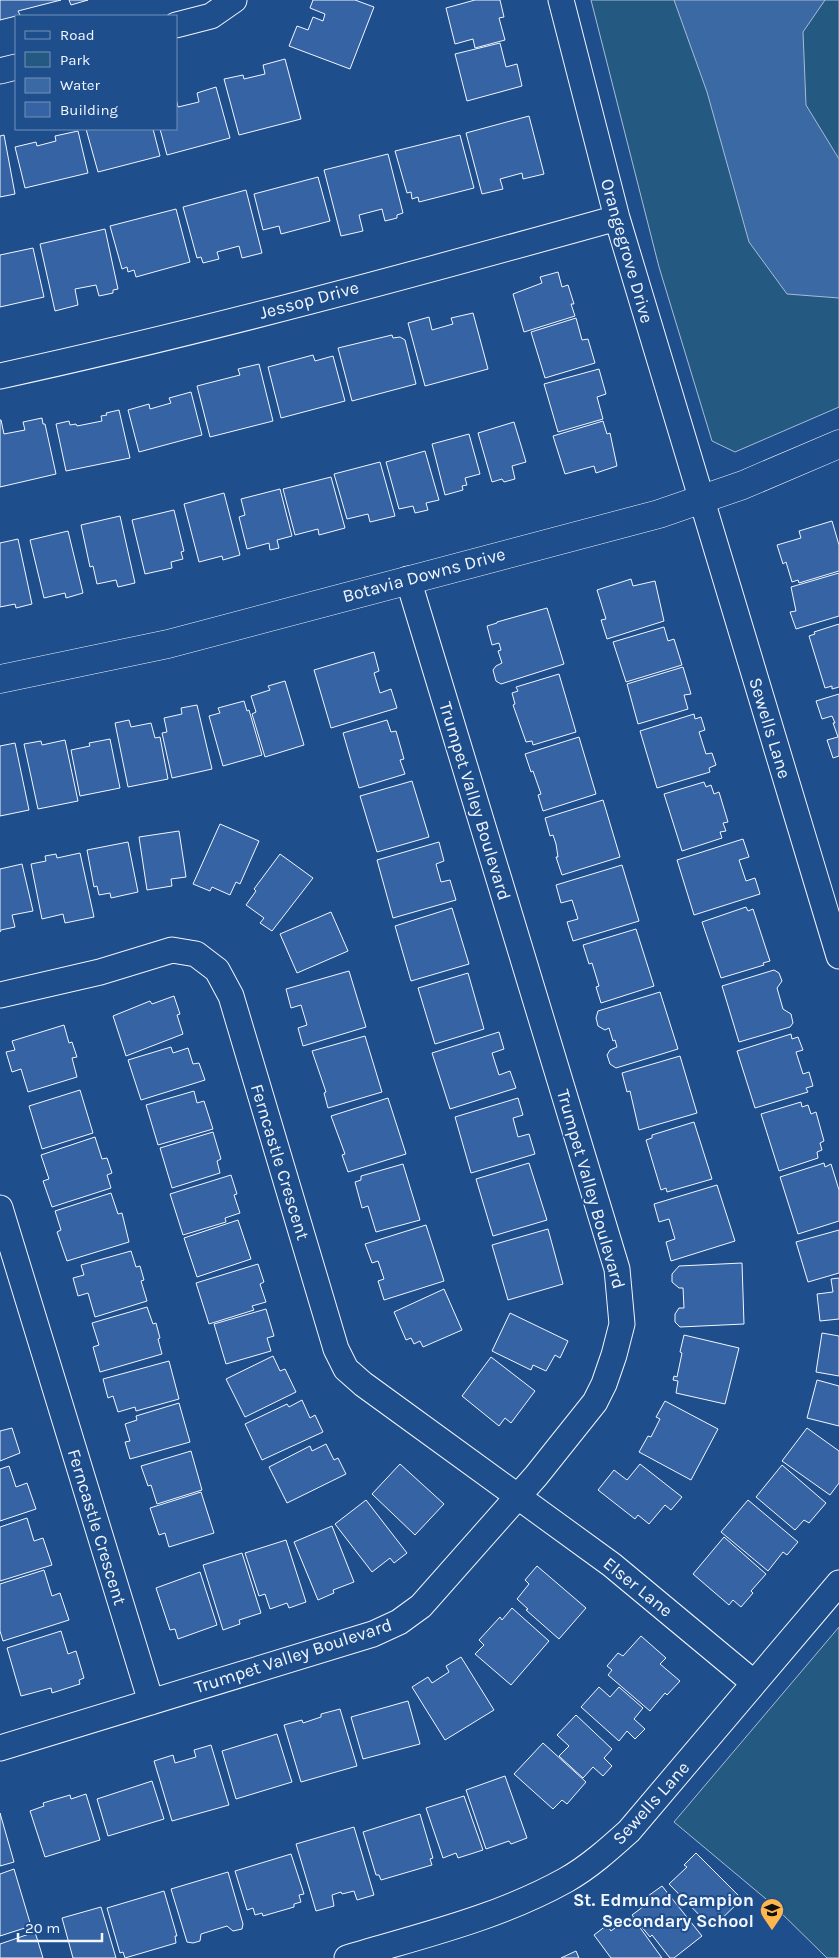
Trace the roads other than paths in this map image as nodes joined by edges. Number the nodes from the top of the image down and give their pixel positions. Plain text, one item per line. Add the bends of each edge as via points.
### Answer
1 (234, 0) edge
2 (561, 0) edge
3 (178, 24) edge
4 (15, 67) edge
5 (0, 71) edge
6 (617, 218) junction
7 (0, 376) edge
8 (839, 444) edge
9 (701, 500) junction
10 (408, 579) junction
11 (0, 679) edge
12 (839, 956) edge
13 (0, 994) edge
14 (0, 1208) edge
15 (517, 1496) junction
16 (839, 1583) edge
17 (754, 1683) junction
18 (151, 1702) junction
19 (0, 1748) edge
20 (347, 1958) edge

1 - 3 street via 211,16
2 - 6 street, Orangegrove Drive
4 - 5 street
6 - 7 street, Jessop Drive via 256,315
6 - 9 street, Orangegrove Drive
8 - 9 street, Botavia Downs Drive
9 - 10 street, Botavia Downs Drive via 659,514
9 - 12 street, Sewells Lane
10 - 11 street, Botavia Downs Drive via 168,644
10 - 15 street, Trumpet Valley Boulevard via 615,1261 621,1297 622,1324 604,1384 595,1402
13 - 15 street, Ferncastle Crescent via 100,972 172,950 196,954 218,970 231,996 336,1349 346,1369
14 - 18 street, Ferncastle Crescent
15 - 17 street, Elser Lane via 612,1565
15 - 18 street, Trumpet Valley Boulevard via 421,1606 399,1622 373,1634
16 - 17 street, Sewells Lane
17 - 20 street, Sewells Lane via 629,1831 568,1880 499,1912
18 - 19 street, Trumpet Valley Boulevard

